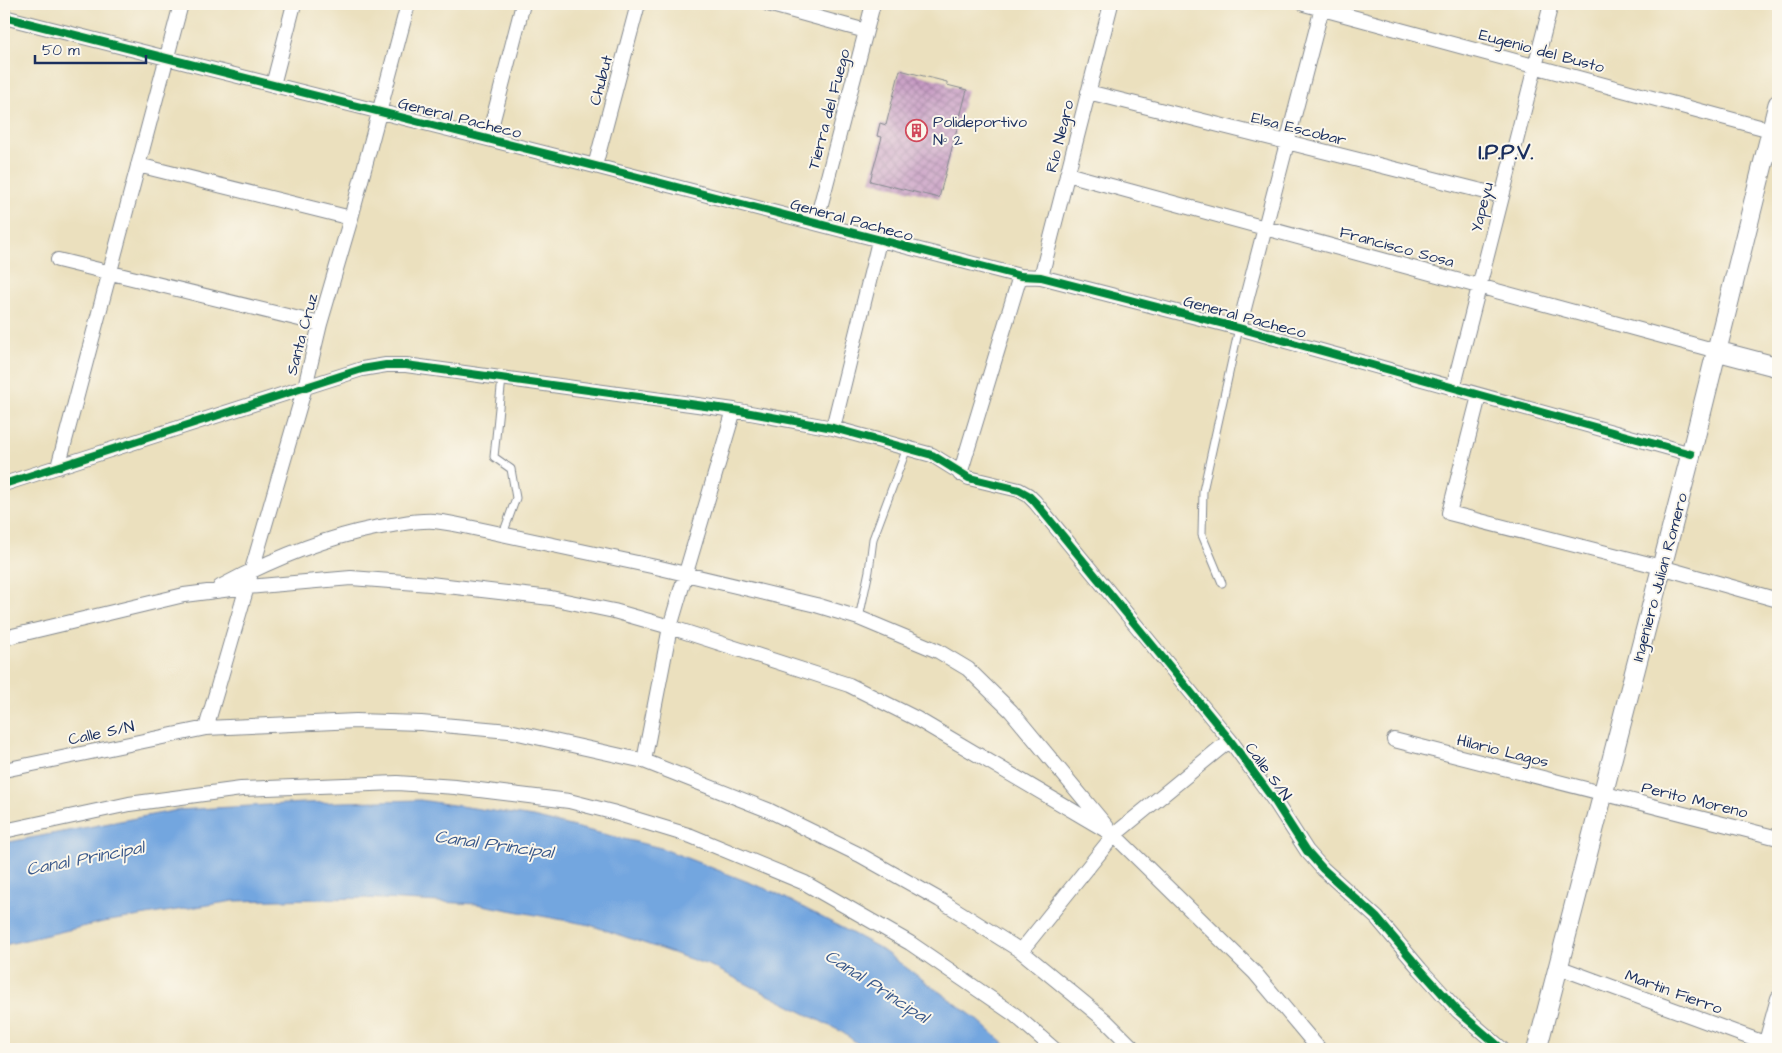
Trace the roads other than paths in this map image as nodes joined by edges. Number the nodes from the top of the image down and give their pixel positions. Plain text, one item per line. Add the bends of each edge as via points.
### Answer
1 (181, 4) edge
2 (294, 4) edge
3 (408, 4) edge
4 (523, 4) edge
5 (638, 4) edge
6 (768, 4) edge
7 (873, 4) edge
8 (1111, 4) edge
9 (1304, 4) edge
10 (1551, 4) edge
11 (1322, 6) edge
12 (4, 17) edge
13 (866, 31) junction
14 (167, 58) junction
15 (1535, 66) junction
16 (273, 84) junction
17 (1088, 92) junction
18 (1778, 104) edge
19 (380, 111) junction
20 (1775, 131) edge
21 (488, 139) junction
22 (1287, 143) junction
23 (138, 165) junction
24 (595, 166) junction
25 (1067, 174) junction
26 (1502, 196) junction
27 (351, 218) junction
28 (816, 223) junction
29 (1265, 228) junction
30 (879, 241) junction
31 (58, 260) dead end
32 (109, 272) junction
33 (1020, 276) junction
34 (1041, 277) junction
35 (1480, 286) junction
36 (320, 324) junction
37 (1239, 328) junction
38 (1717, 351) junction
39 (1778, 367) edge
40 (502, 378) junction
41 (305, 387) junction
42 (1453, 389) junction
43 (1479, 396) junction
44 (734, 410) junction
45 (833, 428) junction
46 (907, 447) junction
47 (1691, 454) junction
48 (58, 466) junction
49 (960, 474) junction
50 (4, 484) edge
51 (503, 534) junction
52 (1661, 567) junction
53 (252, 570) junction
54 (685, 574) junction
55 (1222, 583) dead end
56 (247, 586) junction
57 (212, 591) junction
58 (1778, 600) edge
59 (859, 618) junction
60 (670, 627) junction
61 (4, 638) edge
62 (206, 728) junction
63 (1230, 740) junction
64 (1394, 740) dead end
65 (644, 761) junction
66 (4, 770) edge
67 (1603, 794) junction
68 (4, 831) edge
69 (1114, 835) junction
70 (1778, 838) edge
71 (1021, 951) junction
72 (1558, 967) junction
73 (1778, 998) edge
74 (1769, 1047) edge
75 (1054, 1049) edge
76 (1134, 1049) edge
77 (1319, 1049) edge
78 (1502, 1049) edge
79 (1537, 1049) edge

1 - 14 street
2 - 16 street
3 - 19 street, Santa Cruz
4 - 21 street
5 - 24 street, Chubut
6 - 13 street
7 - 13 street, Tierra del Fuego
8 - 17 street, Río Negro
9 - 11 street, Eugenio del Busto
10 - 15 street, Yapeyu
11 - 15 street, Eugenio del Busto
11 - 22 street
12 - 14 street, General Pacheco
13 - 28 street, Tierra del Fuego
14 - 16 street, General Pacheco
14 - 23 street
15 - 20 street, Eugenio del Busto
15 - 26 street, Yapeyu
16 - 19 street, General Pacheco
17 - 22 street, Elsa Escobar
17 - 25 street, Río Negro
18 - 20 street, Ingeniero Julian Romero
19 - 21 street, General Pacheco
19 - 27 street, Santa Cruz
20 - 38 street, Ingeniero Julian Romero
21 - 24 street, General Pacheco
22 - 26 street, Elsa Escobar
22 - 29 street
23 - 27 street
23 - 32 street
24 - 28 street, General Pacheco
25 - 29 street, Francisco Sosa
25 - 34 street, Río Negro
26 - 35 street, Yapeyu
27 - 36 street, Santa Cruz
28 - 30 street, General Pacheco
29 - 35 street, Francisco Sosa
29 - 37 street
30 - 33 street, General Pacheco
30 - 45 street
31 - 32 street
32 - 36 street
32 - 48 street
33 - 34 street, General Pacheco
33 - 49 street
34 - 37 street, General Pacheco
35 - 38 street, Francisco Sosa
35 - 42 street, Yapeyu
36 - 41 street, Santa Cruz
37 - 42 street, General Pacheco
37 - 55 lane via 1203,491 1202,535
38 - 39 street
38 - 47 street, Ingeniero Julian Romero
40 - 41 street via 406,365 362,369
40 - 44 street
40 - 51 lane via 494,457 511,469 516,498
41 - 48 street
41 - 53 street, Santa Cruz
42 - 43 street, General Pacheco
43 - 47 street, General Pacheco
43 - 52 street via 1449,513
44 - 45 street
44 - 54 street
45 - 46 street
46 - 49 street via 932,456
46 - 59 lane via 873,539
47 - 52 street, Ingeniero Julian Romero
48 - 50 street
49 - 63 street, Calle S/N via 1028,495
51 - 53 street via 432,521 363,529
51 - 54 street
52 - 58 street
52 - 67 street, Ingeniero Julian Romero
53 - 56 street, Santa Cruz
53 - 57 street
54 - 59 street
54 - 60 street
56 - 57 street
56 - 60 street via 352,578 430,584 551,598
56 - 62 street, Santa Cruz
57 - 61 street
59 - 69 street via 938,651 968,669 1012,711
60 - 65 street
60 - 69 street via 850,685 917,719
62 - 65 street, Calle S/N via 356,721 421,723 508,731
62 - 66 street, Calle S/N
63 - 69 street
63 - 78 street, Calle S/N via 1307,851 1378,918 1458,1012
64 - 67 street, Hilario Lagos
65 - 71 street, Calle S/N via 768,810 860,855
67 - 70 street, Perito Moreno
67 - 72 street, Ingeniero Julian Romero
68 - 75 street via 129,804 241,789 397,783 569,801 691,836 805,883 910,943 1015,1015
69 - 71 street
69 - 77 street via 1255,973
71 - 76 street, Calle S/N via 1106,1021
72 - 74 street, Martin Fierro
72 - 79 street, Ingeniero Julian Romero
73 - 74 street

